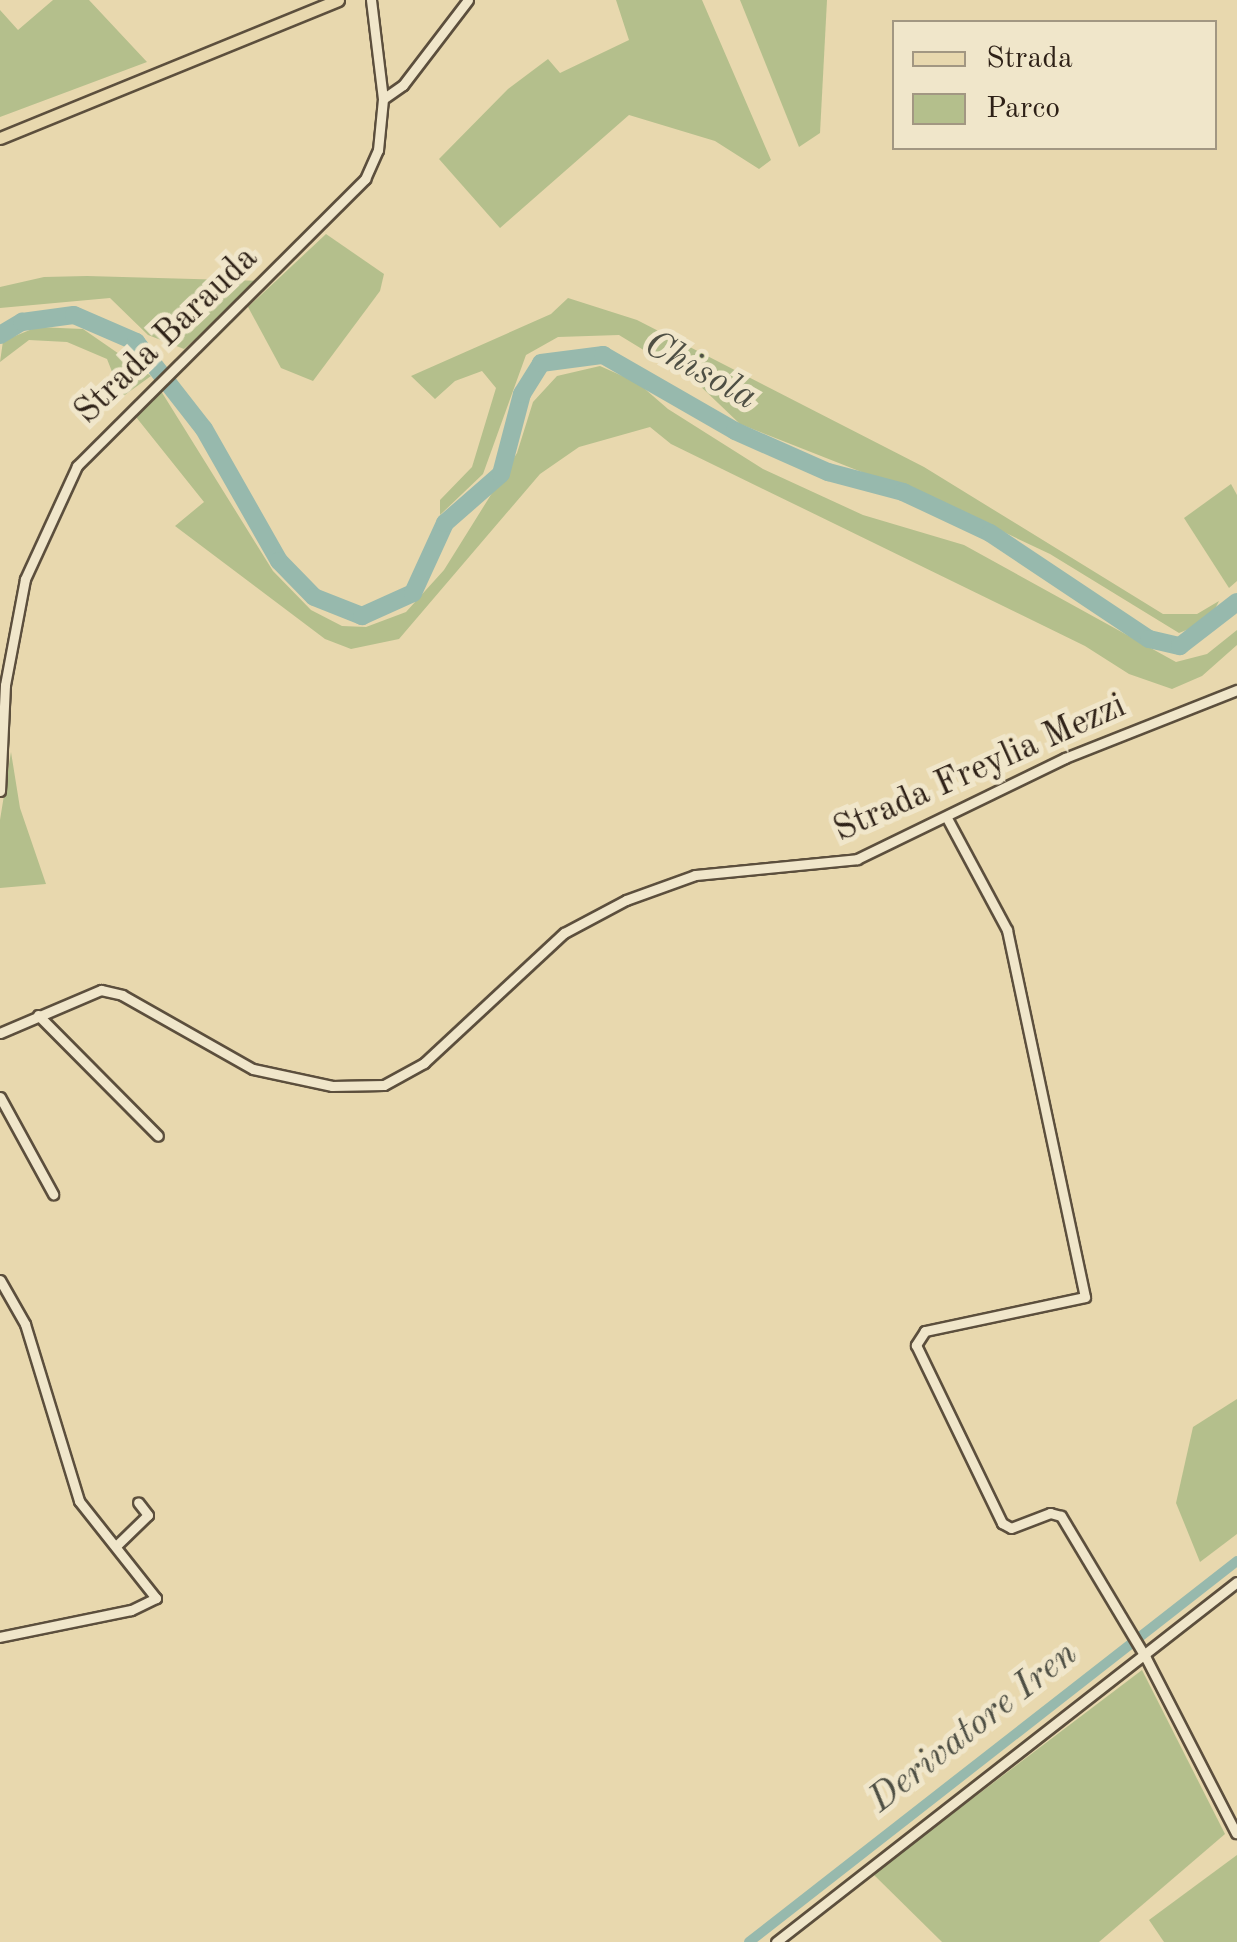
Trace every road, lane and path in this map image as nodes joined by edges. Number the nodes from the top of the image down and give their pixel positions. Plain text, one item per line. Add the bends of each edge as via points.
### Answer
1 (338, 0) edge
2 (371, 0) edge
3 (468, 0) edge
4 (384, 99) junction
5 (0, 138) edge
6 (1237, 690) edge
7 (0, 791) edge
8 (947, 818) junction
9 (38, 1016) junction
10 (0, 1032) edge
11 (0, 1097) edge
12 (158, 1136) dead end
13 (53, 1194) dead end
14 (0, 1280) edge
15 (138, 1502) dead end
16 (117, 1544) junction
17 (1237, 1582) edge
18 (0, 1637) edge
19 (1146, 1658) junction
20 (1236, 1833) edge
21 (776, 1942) edge

1 - 5 main road
2 - 4 street, Strada Barauda
3 - 4 street via 427,57
4 - 7 street, Strada Barauda via 378,150 365,179 116,420 77,466 25,580 5,684
6 - 8 street, Strada Freylia Mezzi via 1065,758
8 - 9 street, Strada Freylia Mezzi via 857,859 695,874 626,900 564,932 424,1063 384,1085 332,1086 253,1069 122,995 101,990
8 - 19 street via 1006,930 1085,1297 925,1331 916,1345 1002,1523 1012,1528 1061,1516
9 - 10 street, Strada Freylia Mezzi
9 - 12 street
11 - 13 street
14 - 16 street via 24,1324 67,1475 96,1528
15 - 16 street via 148,1515
16 - 18 street via 156,1598 131,1610
17 - 19 street
19 - 20 street
19 - 21 street

